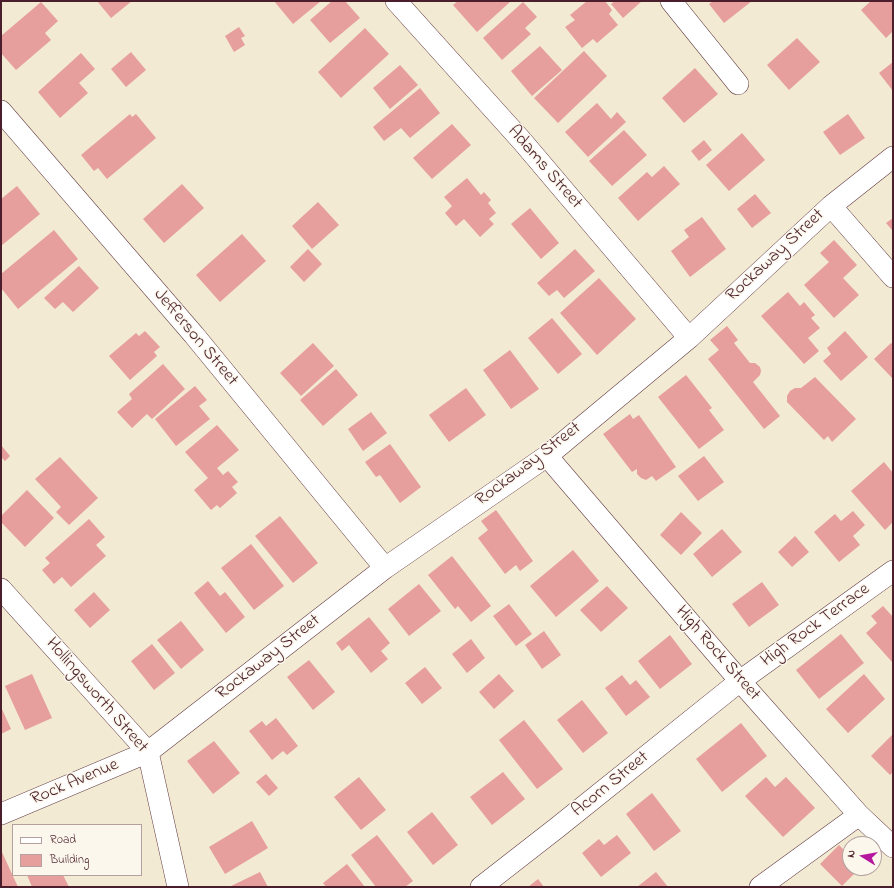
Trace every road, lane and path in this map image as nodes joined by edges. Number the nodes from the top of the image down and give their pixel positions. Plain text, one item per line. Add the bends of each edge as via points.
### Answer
1 (396, 1) edge
2 (671, 1) edge
3 (738, 84) dead end
4 (1, 111) edge
5 (893, 157) edge
6 (831, 206) junction
7 (893, 277) edge
8 (689, 338) junction
9 (547, 456) junction
10 (385, 568) junction
11 (893, 571) edge
12 (1, 589) edge
13 (740, 681) junction
14 (148, 752) junction
15 (1, 814) edge
16 (858, 815) junction
17 (893, 847) edge
18 (178, 887) edge
19 (481, 887) edge
20 (760, 887) edge

1 - 8 street, Adams Street via 522,141
2 - 3 street
4 - 10 street, Jefferson Street via 194,335
5 - 6 street, Rockaway Street
6 - 7 street
6 - 8 street, Rockaway Street
8 - 9 street, Rockaway Street
9 - 10 street, Rockaway Street
9 - 13 street, High Rock Street
10 - 14 street, Rockaway Street
11 - 13 street, High Rock Terrace
12 - 14 street, Hollingsworth Street
13 - 16 street, High Rock Street
13 - 19 street, Acorn Street
14 - 15 street, Rock Avenue
14 - 18 street, Hollingsworth Street
16 - 17 street, High Rock Street
16 - 20 street

